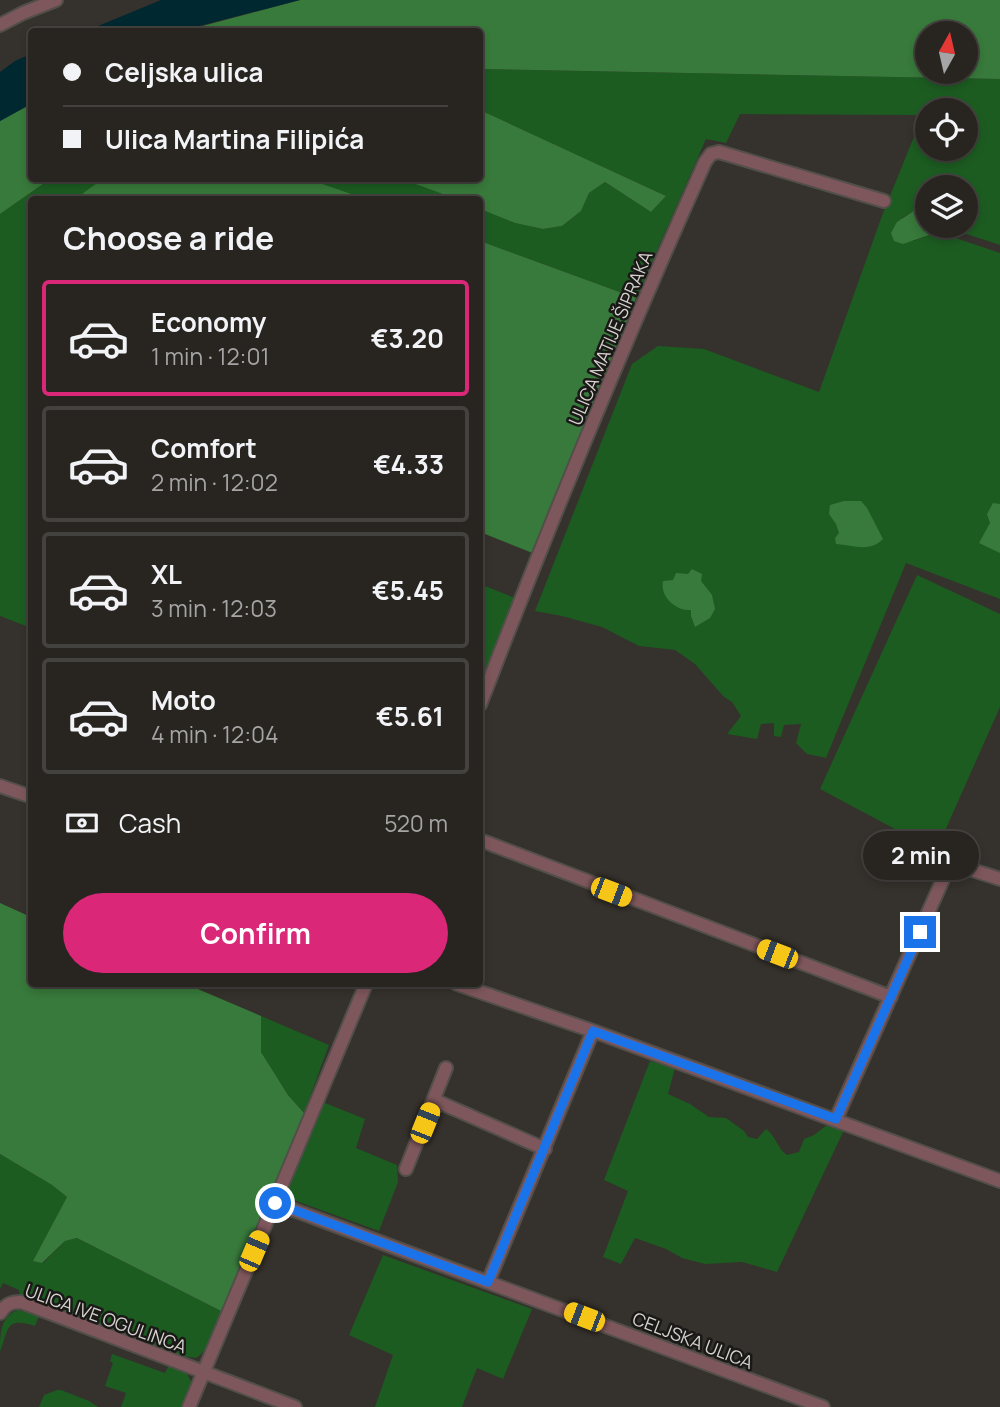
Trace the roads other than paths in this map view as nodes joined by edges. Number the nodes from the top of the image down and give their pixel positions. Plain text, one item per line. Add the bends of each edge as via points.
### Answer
1 (56, 0) edge
2 (0, 25) edge
3 (884, 201) dead end
4 (483, 697) edge
5 (0, 786) edge
6 (28, 796) edge
7 (483, 841) edge
8 (1000, 879) edge
9 (365, 987) edge
10 (466, 987) edge
11 (891, 997) junction
12 (593, 1031) junction
13 (446, 1068) dead end
14 (434, 1100) junction
15 (836, 1119) junction
16 (545, 1149) junction
17 (407, 1169) dead end
18 (1000, 1181) edge
19 (275, 1203) junction
20 (488, 1282) junction
21 (0, 1313) edge
22 (204, 1372) junction
23 (189, 1407) edge
24 (295, 1407) edge
25 (822, 1407) edge

1 - 2 street
3 - 4 street, ULICA MATIJE ŠIPRAKA via 719,152 705,162 637,314
5 - 6 street
7 - 11 street
8 - 11 street via 967,867 948,872
9 - 19 street
10 - 12 street
11 - 15 street
12 - 15 street
12 - 16 street
13 - 14 street
14 - 16 street
14 - 17 street
15 - 18 street
16 - 20 street
19 - 20 street, CELJSKA ULICA
19 - 22 street
20 - 25 street, CELJSKA ULICA
21 - 22 street, ULICA IVE OGULINCA via 11,1302 21,1302
22 - 23 street
22 - 24 street, ULICA IVE OGULINCA

